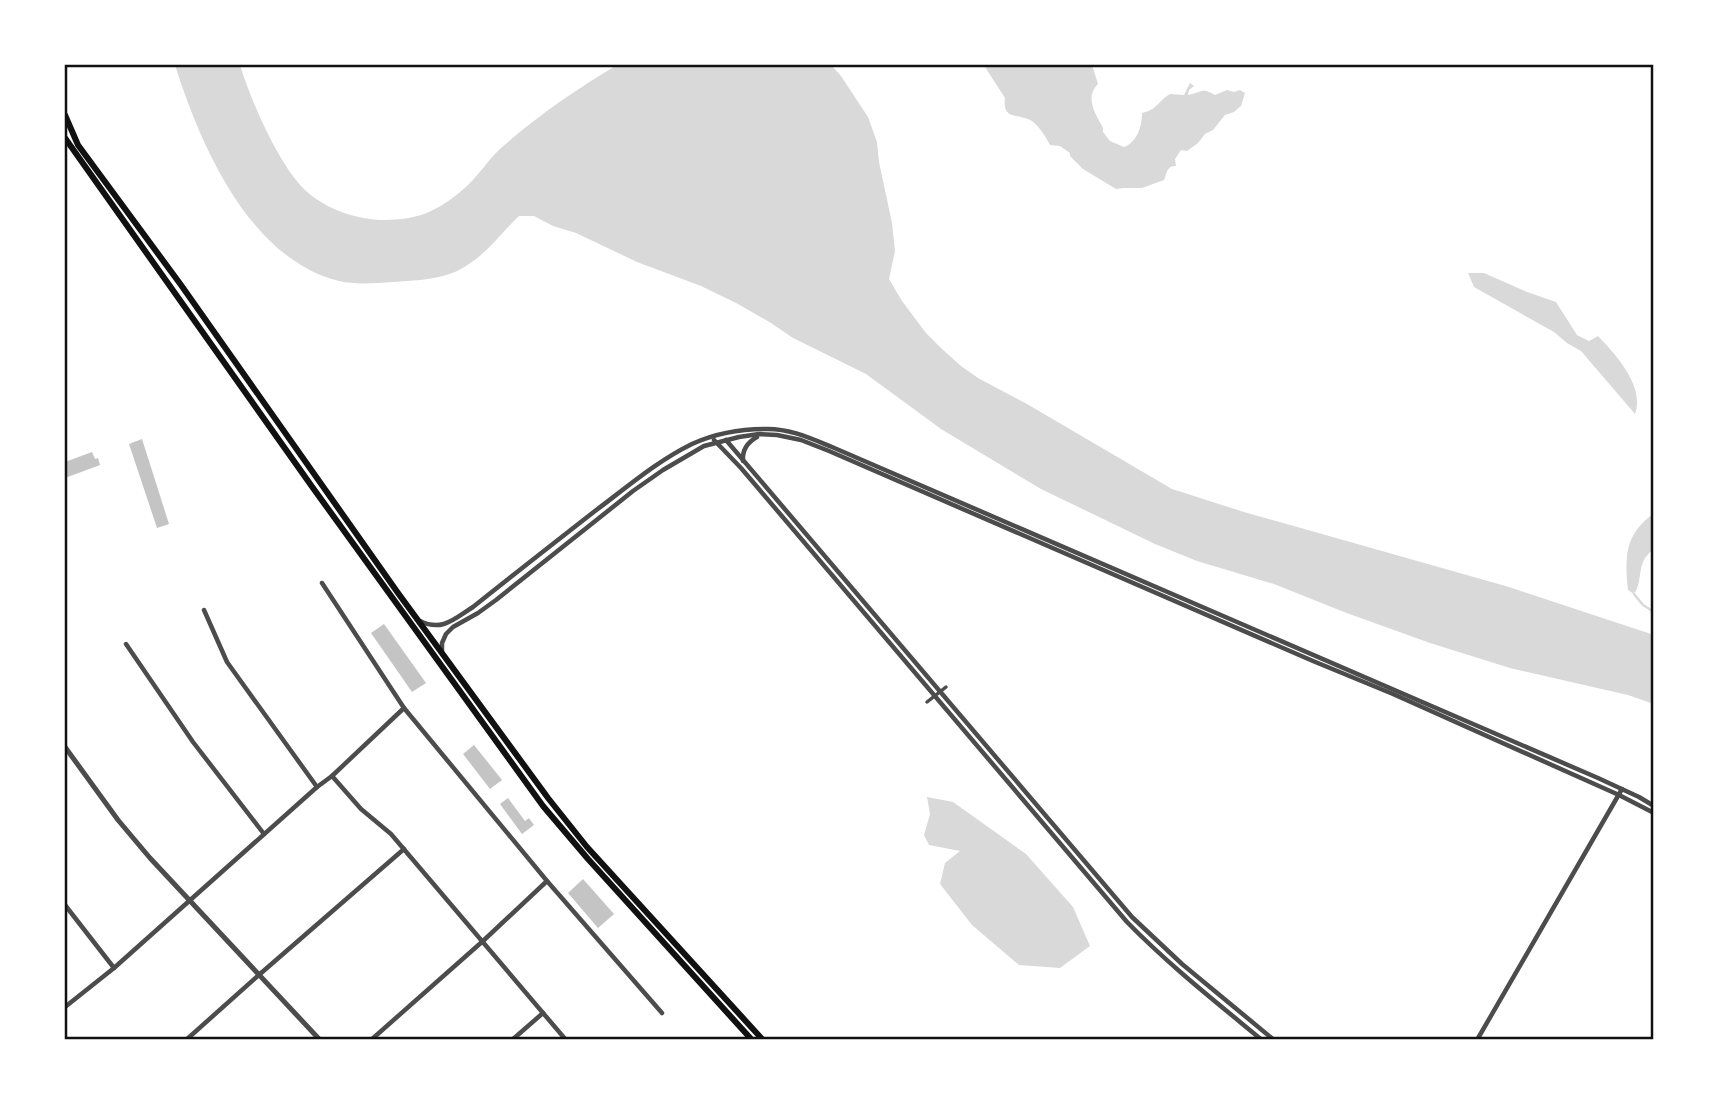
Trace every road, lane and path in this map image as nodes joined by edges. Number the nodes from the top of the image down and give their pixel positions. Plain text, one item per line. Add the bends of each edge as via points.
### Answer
1 (65, 115) edge
2 (65, 139) edge
3 (763, 434) junction
4 (723, 437) junction
5 (714, 439) junction
6 (709, 444) junction
7 (741, 463) junction
8 (322, 583) dead end
9 (204, 610) dead end
10 (418, 620) junction
11 (126, 644) dead end
12 (442, 652) junction
13 (946, 687) dead end
14 (937, 694) junction
15 (927, 702) dead end
16 (404, 708) junction
17 (65, 747) edge
18 (67, 755) edge
19 (332, 776) junction
20 (317, 787) junction
21 (1622, 789) junction
22 (1619, 794) junction
23 (1654, 806) edge
24 (1654, 813) edge
25 (264, 834) junction
26 (404, 849) junction
27 (547, 881) junction
28 (189, 900) junction
29 (65, 905) edge
30 (482, 941) junction
31 (114, 968) junction
32 (260, 974) junction
33 (65, 1007) edge
34 (543, 1013) junction
35 (662, 1013) dead end
36 (186, 1040) edge
37 (320, 1040) edge
38 (371, 1040) edge
39 (512, 1040) edge
40 (566, 1040) edge
41 (752, 1040) edge
42 (763, 1040) edge
43 (1262, 1040) edge
44 (1274, 1040) edge
45 (1478, 1040) edge

1 - 10 main road via 78,145
2 - 41 main road via 543,806
3 - 4 street
3 - 7 street via 748,443
3 - 22 street via 801,440 829,451
4 - 5 street
4 - 7 street
4 - 21 street via 763,429 803,435
5 - 6 street
5 - 7 street
5 - 10 street via 691,445 658,465 450,622 440,626
6 - 7 street
6 - 12 street via 633,491 496,600 453,627 442,643
7 - 14 street
8 - 16 street
9 - 20 street via 227,662
10 - 12 main road
11 - 25 street
12 - 42 main road via 587,847
13 - 14 street
14 - 15 street
14 - 43 street via 1127,922
14 - 44 street via 1132,917
16 - 19 street
16 - 27 street
17 - 18 street
18 - 28 street
19 - 20 street
19 - 26 street
20 - 25 street
21 - 22 street
21 - 23 street
22 - 24 street
22 - 45 street
25 - 28 street
26 - 30 street
26 - 32 street
27 - 30 street
27 - 35 street
28 - 31 street
28 - 32 street
29 - 31 street
30 - 34 street
30 - 38 street
31 - 33 street
32 - 36 street
32 - 37 street
34 - 39 street
34 - 40 street

